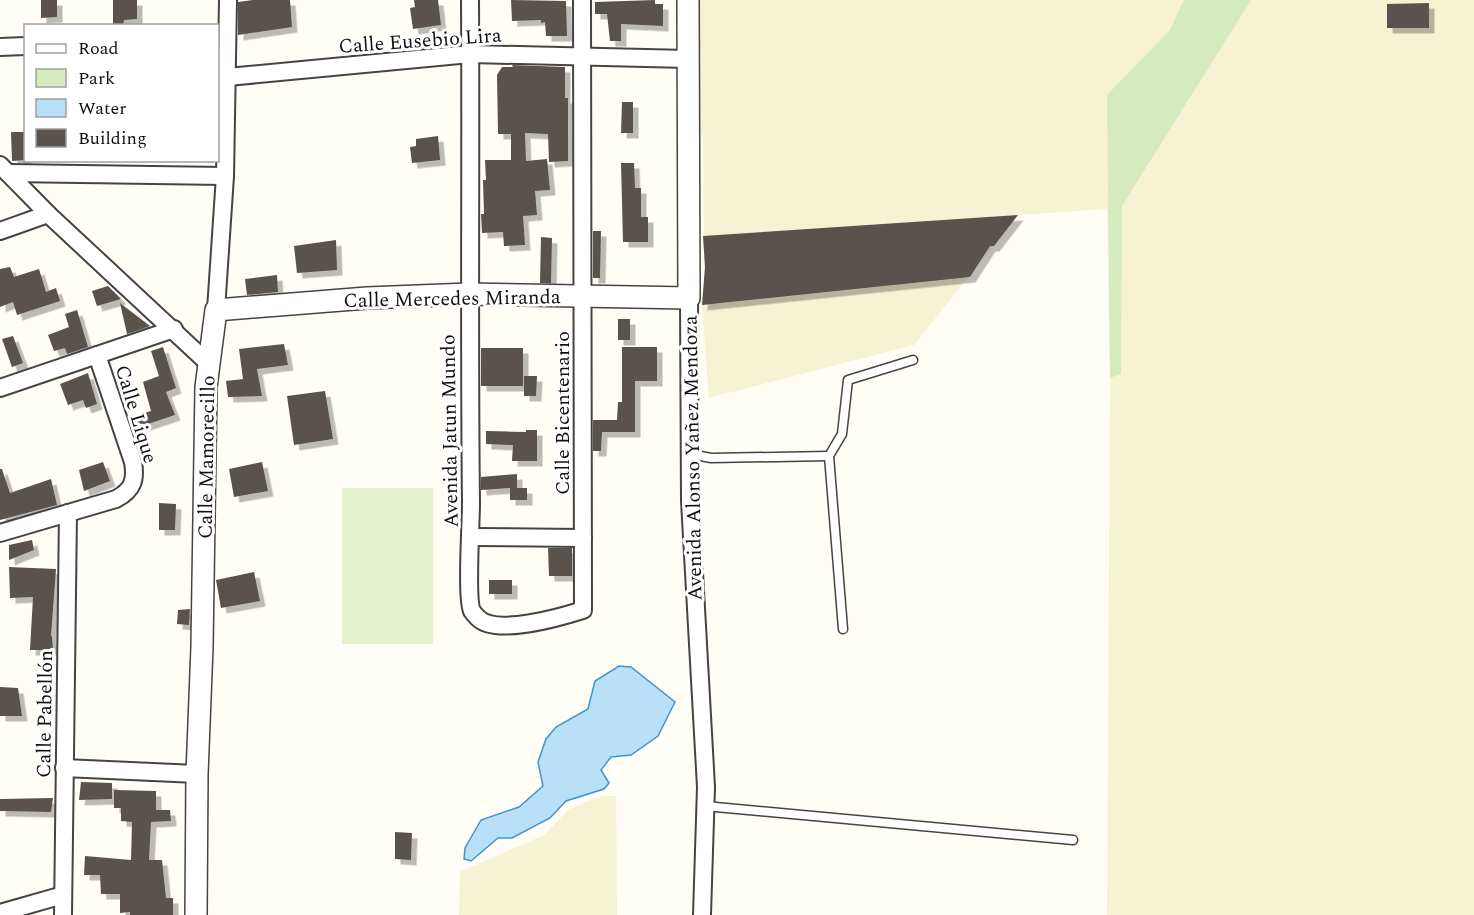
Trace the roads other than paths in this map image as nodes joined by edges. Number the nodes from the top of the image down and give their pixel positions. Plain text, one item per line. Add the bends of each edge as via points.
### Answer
1 (228, 0) edge
2 (470, 0) edge
3 (582, 0) edge
4 (688, 0) edge
5 (223, 44) edge
6 (24, 46) edge
7 (0, 47) edge
8 (470, 54) junction
9 (582, 56) junction
10 (688, 59) junction
11 (228, 77) junction
12 (4, 169) edge
13 (225, 176) junction
14 (48, 214) junction
15 (0, 231) edge
16 (469, 294) junction
17 (583, 296) junction
18 (689, 298) junction
19 (216, 310) junction
20 (174, 329) junction
21 (97, 355) junction
22 (913, 360) dead end
23 (209, 363) junction
24 (0, 388) edge
25 (690, 454) junction
26 (829, 456) junction
27 (68, 513) junction
28 (0, 533) edge
29 (471, 537) junction
30 (583, 538) junction
31 (583, 610) joint
32 (843, 629) dead end
33 (64, 768) junction
34 (197, 774) junction
35 (705, 806) junction
36 (1073, 840) dead end
37 (63, 895) junction
38 (0, 913) edge
39 (63, 915) edge
40 (196, 915) edge
41 (702, 915) edge

1 - 5 street, Calle Mamorecillo
2 - 8 street, Avenida Jatun Mundo
3 - 9 street, Calle Bicentenario
4 - 10 street, Avenida Alonso Yañez Mendoza
5 - 11 street, Calle Mamorecillo
6 - 7 street
8 - 9 street, Calle Eusebio Lira
8 - 11 street, Calle Eusebio Lira
8 - 16 street, Avenida Jatun Mundo
9 - 10 street, Calle Eusebio Lira
9 - 17 street, Calle Bicentenario
10 - 18 street, Avenida Alonso Yañez Mendoza
11 - 13 street, Calle Mamorecillo
12 - 13 street
12 - 14 street
13 - 19 street, Calle Mamorecillo
14 - 15 street
14 - 20 street
16 - 17 street, Calle Mercedes Miranda
16 - 19 street, Calle Mercedes Miranda
16 - 29 street, Avenida Jatun Mundo
17 - 18 street, Calle Mercedes Miranda
17 - 30 street, Calle Bicentenario
18 - 25 street, Avenida Alonso Yañez Mendoza
19 - 23 street, Calle Mamorecillo
20 - 21 street
20 - 23 street
21 - 24 street
21 - 27 street, Calle Lique via 133,462 133,485 127,494 116,499
22 - 26 lane via 848,380 842,434
23 - 34 street, Calle Mamorecillo
25 - 26 lane via 711,458
25 - 35 street, Avenida Alonso Yañez Mendoza
26 - 32 lane
27 - 28 street, Calle Lique
27 - 33 street, Calle Pabellón
29 - 30 street
29 - 31 street, Avenida Jatun Mundo via 469,595 472,610 480,620 509,625 542,622
30 - 31 street, Calle Bicentenario
33 - 34 street
33 - 37 street, Calle Pabellón
34 - 40 street, Calle Mamorecillo
35 - 36 lane
35 - 41 street, Avenida Alonso Yañez Mendoza
37 - 38 street
37 - 39 street, Calle Pabellón

